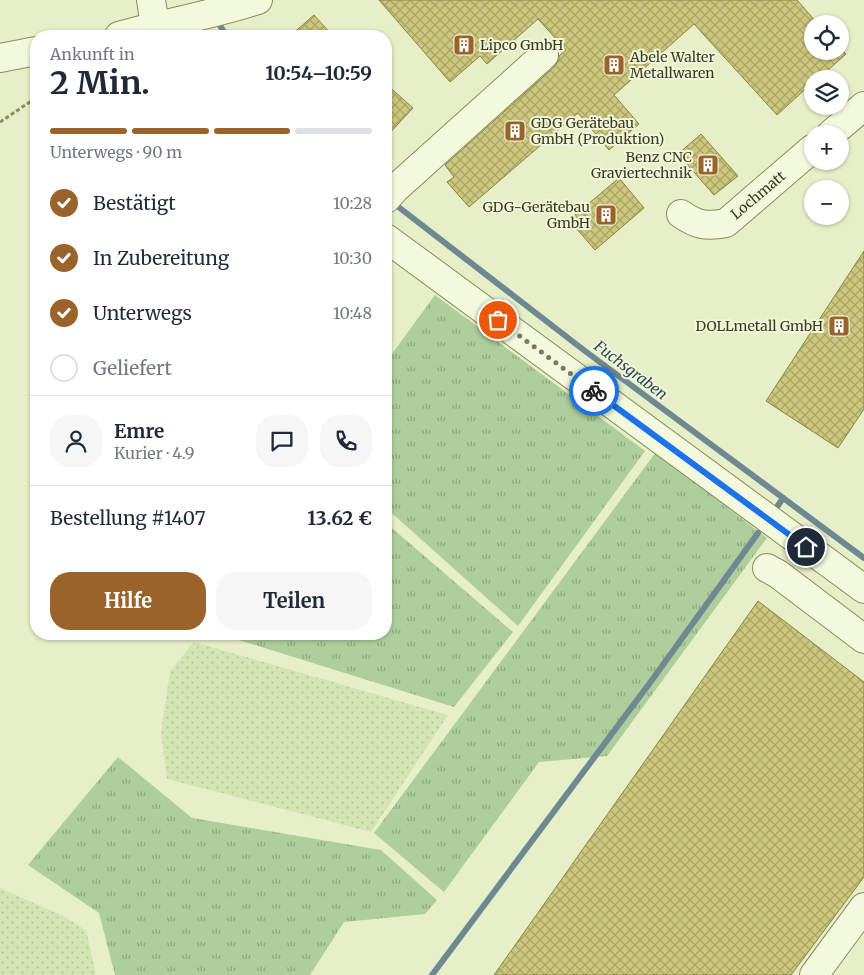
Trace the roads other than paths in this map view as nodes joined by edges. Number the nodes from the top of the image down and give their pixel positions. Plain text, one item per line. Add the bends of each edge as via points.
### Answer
1 (258, 0) edge
2 (153, 13) edge
3 (200, 17) junction
4 (128, 30) edge
5 (186, 30) edge
6 (30, 52) edge
7 (544, 55) dead end
8 (0, 58) edge
9 (864, 106) edge
10 (842, 125) edge
11 (804, 156) edge
12 (392, 192) edge
13 (680, 214) dead end
14 (392, 242) edge
15 (768, 568) dead end
16 (864, 589) edge
17 (864, 639) edge
18 (864, 907) edge
19 (814, 975) edge

1 - 3 street
2 - 3 street
2 - 4 street
3 - 5 street
6 - 8 street
7 - 12 street
9 - 10 street
11 - 13 street, Lochmatt via 726,222 713,226 694,223
14 - 16 street
15 - 17 street
18 - 19 street

